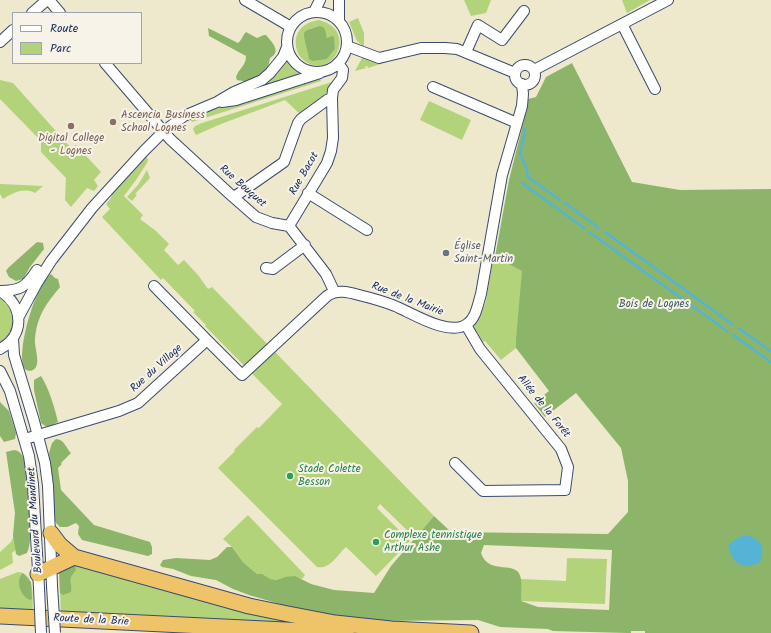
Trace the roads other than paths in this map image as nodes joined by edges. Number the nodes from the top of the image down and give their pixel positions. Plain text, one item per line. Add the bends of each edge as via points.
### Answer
1 (48, 0) edge
2 (244, 0) edge
3 (320, 0) edge
4 (339, 0) edge
5 (668, 0) edge
6 (524, 11) dead end
7 (33, 12) edge
8 (59, 12) edge
9 (314, 12) junction
10 (339, 21) junction
11 (622, 24) junction
12 (291, 27) junction
13 (12, 31) edge
14 (0, 42) edge
15 (347, 46) junction
16 (288, 47) junction
17 (466, 52) junction
18 (338, 63) junction
19 (106, 64) edge
20 (534, 70) junction
21 (326, 71) junction
22 (515, 73) junction
23 (522, 84) junction
24 (433, 87) dead end
25 (654, 89) dead end
26 (332, 98) junction
27 (216, 102) junction
28 (517, 123) junction
29 (161, 129) junction
30 (308, 193) junction
31 (233, 196) junction
32 (92, 208) junction
33 (289, 226) junction
34 (367, 230) dead end
35 (305, 245) junction
36 (266, 268) dead end
37 (154, 286) dead end
38 (0, 291) edge
39 (334, 291) junction
40 (18, 318) junction
41 (466, 325) junction
42 (13, 338) junction
43 (207, 340) junction
44 (0, 349) edge
45 (0, 371) edge
46 (39, 436) junction
47 (25, 440) junction
48 (455, 463) dead end
49 (51, 533) junction
50 (74, 557) junction
51 (52, 567) junction
52 (38, 581) junction
53 (0, 616) edge
54 (0, 623) edge
55 (41, 633) edge
56 (55, 633) edge
57 (174, 633) edge
58 (349, 633) edge
59 (471, 633) edge

1 - 7 street
1 - 8 street
2 - 12 street
3 - 9 street
4 - 10 street
5 - 11 street
6 - 17 street via 502,40 478,25
9 - 10 street via 330,14
9 - 12 street via 298,18
10 - 15 street via 346,35
11 - 20 street
11 - 25 street
12 - 16 street
13 - 14 street
15 - 17 street via 379,58 428,47
15 - 18 street
16 - 21 street via 299,66 309,71
16 - 27 street via 283,57 262,80
17 - 22 street
18 - 21 street
18 - 26 street, Rue Bacot via 343,70 342,78
19 - 29 street, Rue Bouquet
20 - 22 street via 524,65
20 - 23 street via 535,77 532,82
21 - 27 street via 236,100
22 - 23 street via 517,80
23 - 28 street via 522,106
24 - 28 street
26 - 30 street, Rue Bacot via 334,138 331,152
26 - 31 street via 301,119 284,162
27 - 29 street
28 - 41 street via 502,175 481,294 477,309
29 - 31 street, Rue Bouquet
29 - 32 street
30 - 33 street, Rue Bacot
30 - 34 street
31 - 33 street, Rue Bouquet via 256,217
32 - 38 street via 79,216 25,286 11,291
32 - 40 street via 51,261
33 - 35 street
35 - 36 street via 273,269
35 - 39 street via 326,274
37 - 43 street
38 - 40 street via 13,302
39 - 41 street, Rue de la Mairie via 370,298 436,325 453,328
39 - 43 street via 242,375
40 - 42 street, Boulevard du Mandinet
41 - 48 street, Allée de la Forêt via 480,349 561,449 568,467 565,490 483,490
42 - 44 street
42 - 46 street, Boulevard du Mandinet via 14,355
43 - 46 street, Rue du Village via 138,403
45 - 47 street, Boulevard du Mandinet via 10,391
46 - 47 street, Rue du Village
46 - 49 street, Boulevard du Mandinet via 48,486
47 - 52 street, Boulevard du Mandinet via 33,484
49 - 50 highway
49 - 51 street, Boulevard du Mandinet
50 - 51 highway
50 - 59 highway via 249,606 296,616 391,629
51 - 52 highway
51 - 56 street, Boulevard du Mandinet, bridge
52 - 55 street, Boulevard du Mandinet, bridge
53 - 58 highway, Route de la Brie
54 - 57 highway, Route de la Brie

